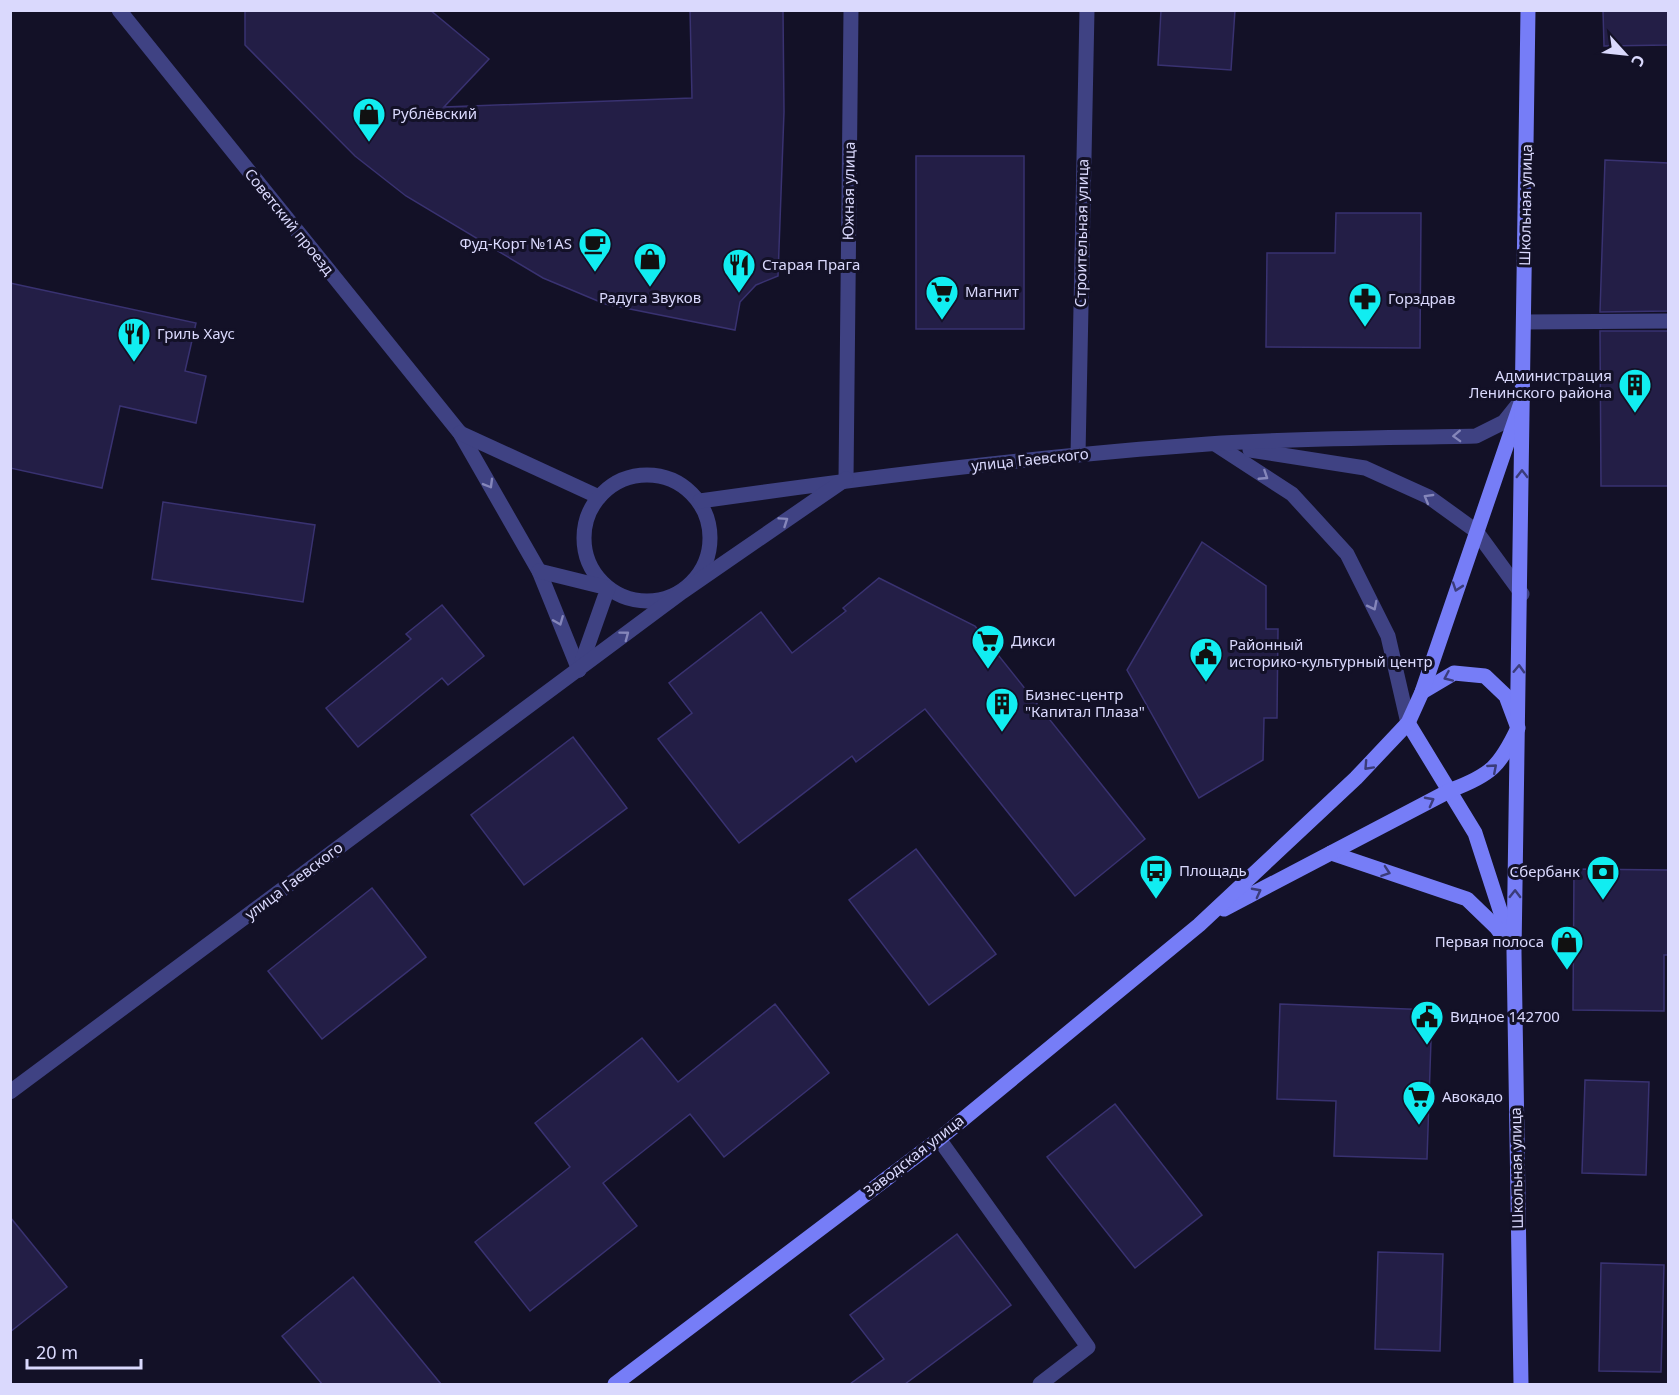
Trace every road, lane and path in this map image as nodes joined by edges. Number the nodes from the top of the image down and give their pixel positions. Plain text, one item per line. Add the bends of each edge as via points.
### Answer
1 (119, 10) edge
2 (851, 10) edge
3 (1087, 10) edge
4 (1528, 10) edge
5 (1668, 321) edge
6 (1525, 322) junction
7 (1522, 399) junction
8 (460, 433) junction
9 (1215, 444) junction
10 (1078, 454) junction
11 (846, 479) junction
12 (599, 497) junction
13 (700, 501) junction
14 (1476, 531) junction
15 (539, 572) junction
16 (608, 588) junction
17 (682, 592) junction
18 (1521, 594) junction
19 (579, 670) junction
20 (1422, 692) junction
21 (1408, 723) junction
22 (1518, 728) junction
23 (1451, 790) junction
24 (1331, 853) junction
25 (1205, 919) junction
26 (1514, 952) junction
27 (10, 1092) edge
28 (939, 1138) junction
29 (615, 1384) edge
30 (1040, 1384) edge
31 (1521, 1384) edge

1 - 8 street, Советский проезд
2 - 11 street, Южная улица
3 - 10 street, Строительная улица
4 - 6 street, Школьная улица
5 - 6 street
6 - 7 street, Школьная улица
7 -> 9 street via 1504,422 1476,436
7 - 14 street
18 -> 7 street, Школьная улица
8 - 12 street, Советский проезд
8 -> 15 street, Советский проезд
9 - 10 street, улица Гаевского
14 -> 9 street via 1429,497 1365,468
9 -> 21 street via 1292,494 1347,554 1388,636
10 - 11 street, улица Гаевского
11 - 13 street, улица Гаевского
17 -> 11 street, улица Гаевского
12 - 13 street via 618,482 646,474 671,478
12 - 16 street via 585,524 585,552 594,573
13 - 17 street via 711,532 700,575
14 - 18 street
14 -> 20 street
15 - 16 street
15 -> 19 street, Советский проезд
16 - 17 street via 627,599 654,602
16 - 19 street
19 -> 17 street, улица Гаевского
22 -> 18 street, Школьная улица
19 - 27 street, улица Гаевского
20 - 21 street
22 -> 20 street via 1506,696 1485,676 1454,673
21 - 23 street
21 -> 25 street via 1356,778
23 -> 22 street via 1479,779 1504,758
26 -> 22 street, Школьная улица
24 -> 23 street
23 - 26 street via 1475,833
25 -> 24 street
24 -> 26 street via 1467,899 1496,927
25 - 28 street, Заводская улица
26 - 31 street, Школьная улица
28 - 29 street, Заводская улица
28 - 30 street via 1088,1347

